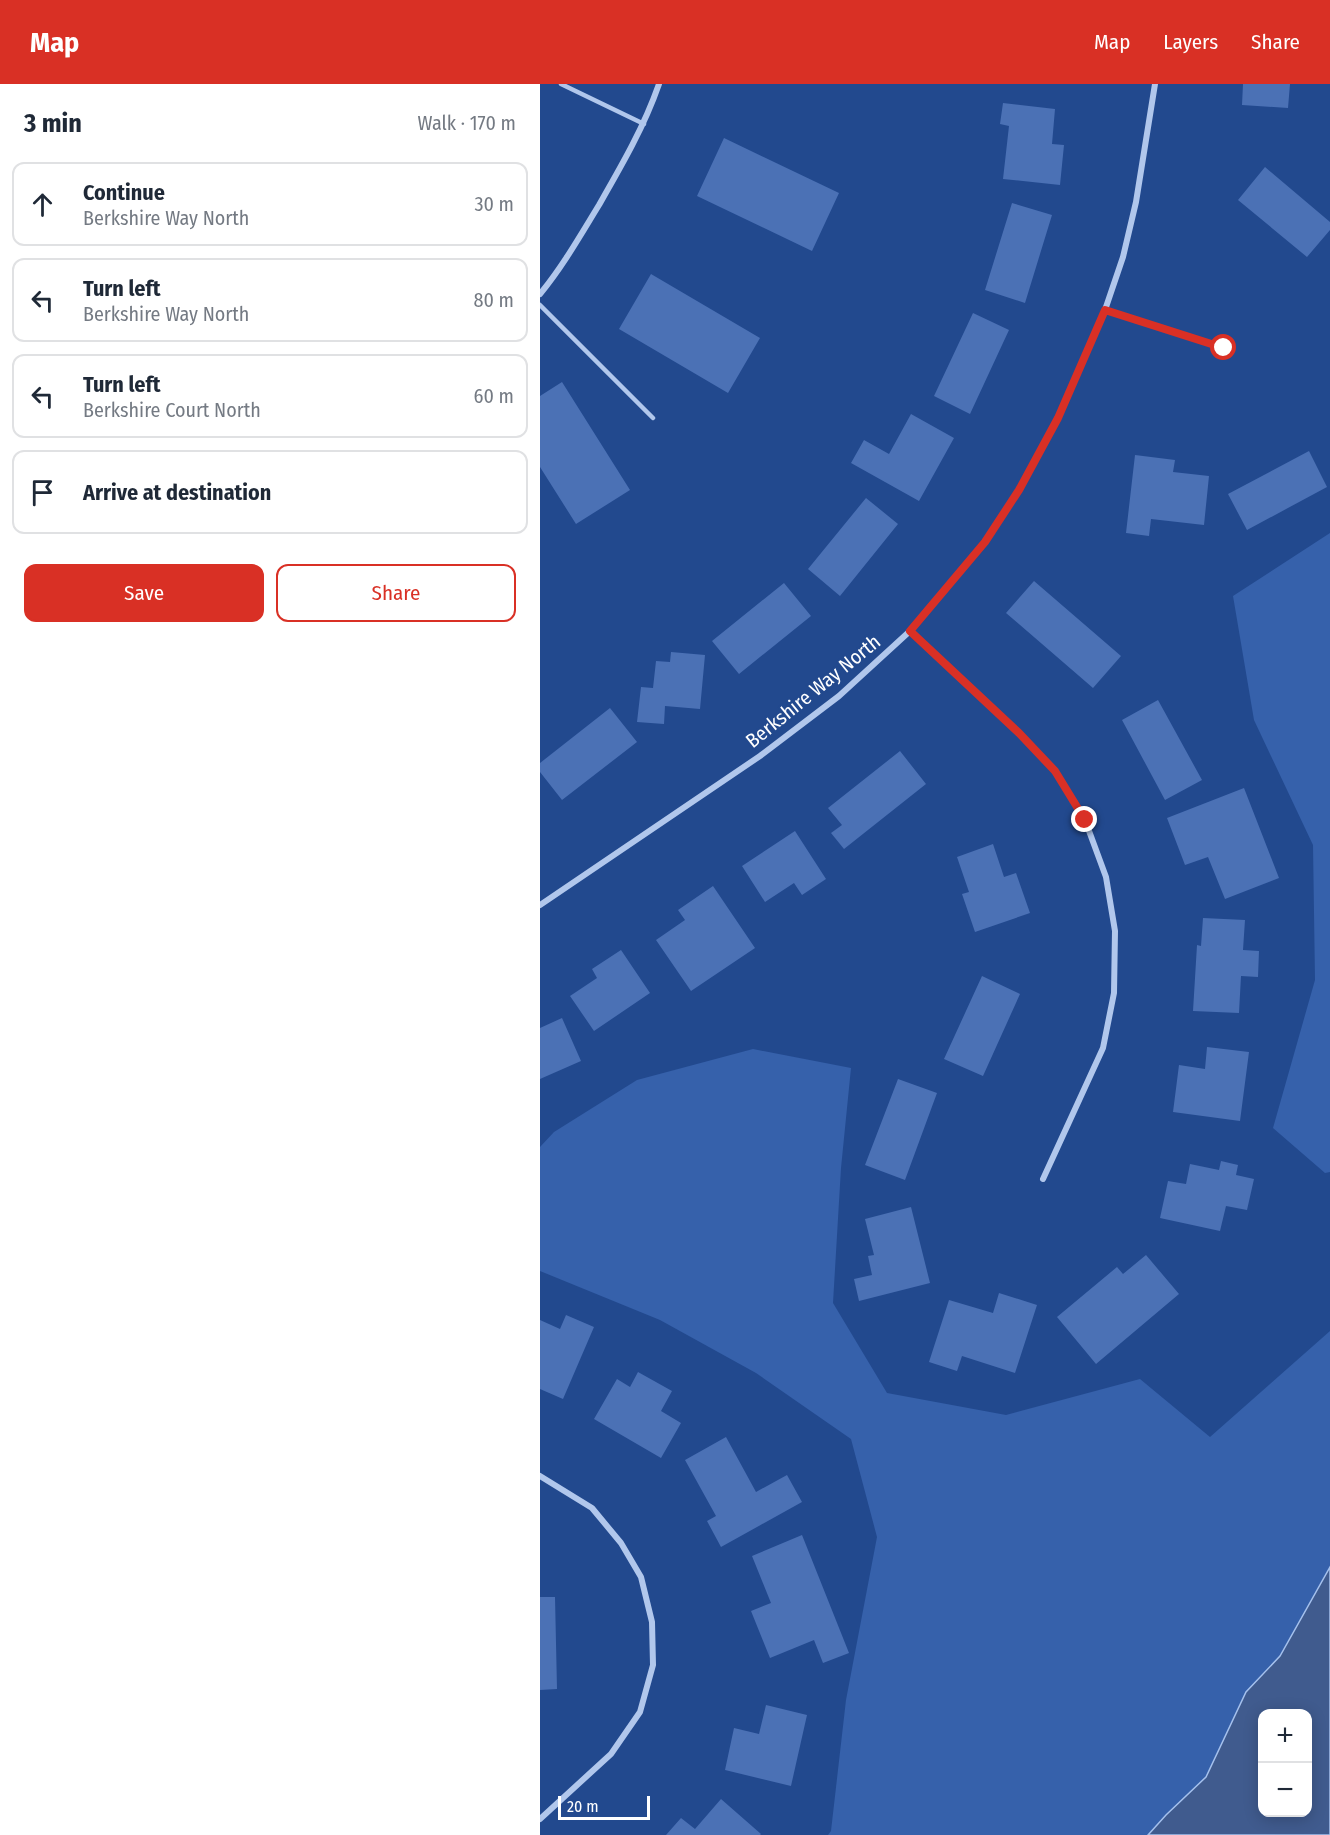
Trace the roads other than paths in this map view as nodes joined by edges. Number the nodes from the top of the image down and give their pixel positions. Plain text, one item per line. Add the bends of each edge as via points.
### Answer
1 (561, 84) edge
2 (659, 84) edge
3 (1155, 84) edge
4 (644, 124) junction
5 (540, 294) edge
6 (540, 305) edge
7 (1105, 310) junction
8 (1224, 348) dead end
9 (653, 418) dead end
10 (910, 631) junction
11 (540, 905) edge
12 (1042, 1179) dead end
13 (540, 1476) edge
14 (540, 1819) edge

1 - 4 lane
2 - 4 street
3 - 7 street, Berkshire Way North via 1136,202
4 - 5 street via 562,267
6 - 9 lane
7 - 8 street
7 - 10 street, Berkshire Way North via 1058,418 1019,490 985,542
10 - 11 street, Berkshire Way North via 839,696 760,756
10 - 12 street via 1055,771 1085,820 1106,877 1115,931 1114,993 1103,1048
13 - 14 street via 592,1508 621,1543 641,1576 652,1622 653,1665 640,1712 611,1754

